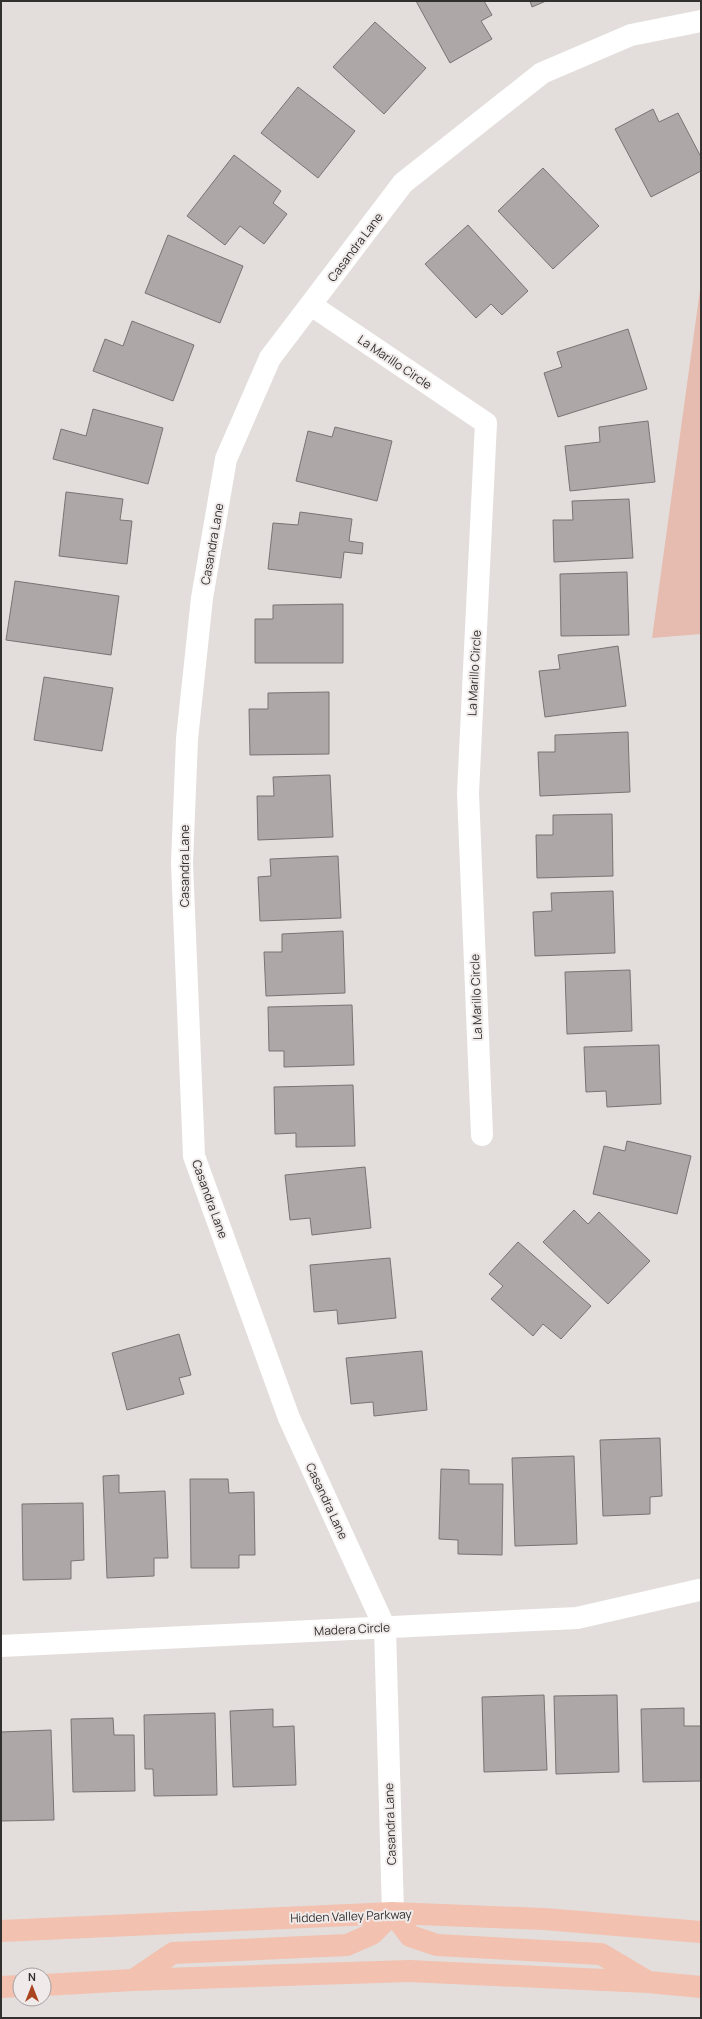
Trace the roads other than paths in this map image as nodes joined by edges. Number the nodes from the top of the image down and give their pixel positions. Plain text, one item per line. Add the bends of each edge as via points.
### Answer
1 (701, 21) edge
2 (311, 304) junction
3 (482, 1135) dead end
4 (699, 1590) dead end
5 (385, 1628) junction
6 (1, 1646) edge
7 (393, 1913) junction
8 (1, 1931) edge
9 (701, 1932) edge
10 (133, 1980) junction
11 (648, 1982) junction
12 (52, 1985) edge
13 (12, 1986) edge
14 (1, 1987) edge
15 (701, 1987) edge

1 - 2 street, Casandra Lane via 631,35 542,73 403,183
2 - 3 street, La Marillo Circle via 486,423 468,793
2 - 5 street, Casandra Lane via 270,358 226,458 202,598 187,739 182,863 194,1156 289,1418
4 - 5 street, Madera Circle via 577,1618
5 - 6 street, Madera Circle
5 - 7 street, Casandra Lane
7 - 8 main road, Hidden Valley Parkway
7 - 9 main road, Hidden Valley Parkway via 544,1919
7 - 10 main road via 372,1934 347,1945 173,1953
7 - 11 main road via 410,1936 437,1945 601,1954
10 - 11 main road via 409,1971
10 - 12 main road
11 - 15 main road
13 - 14 main road

